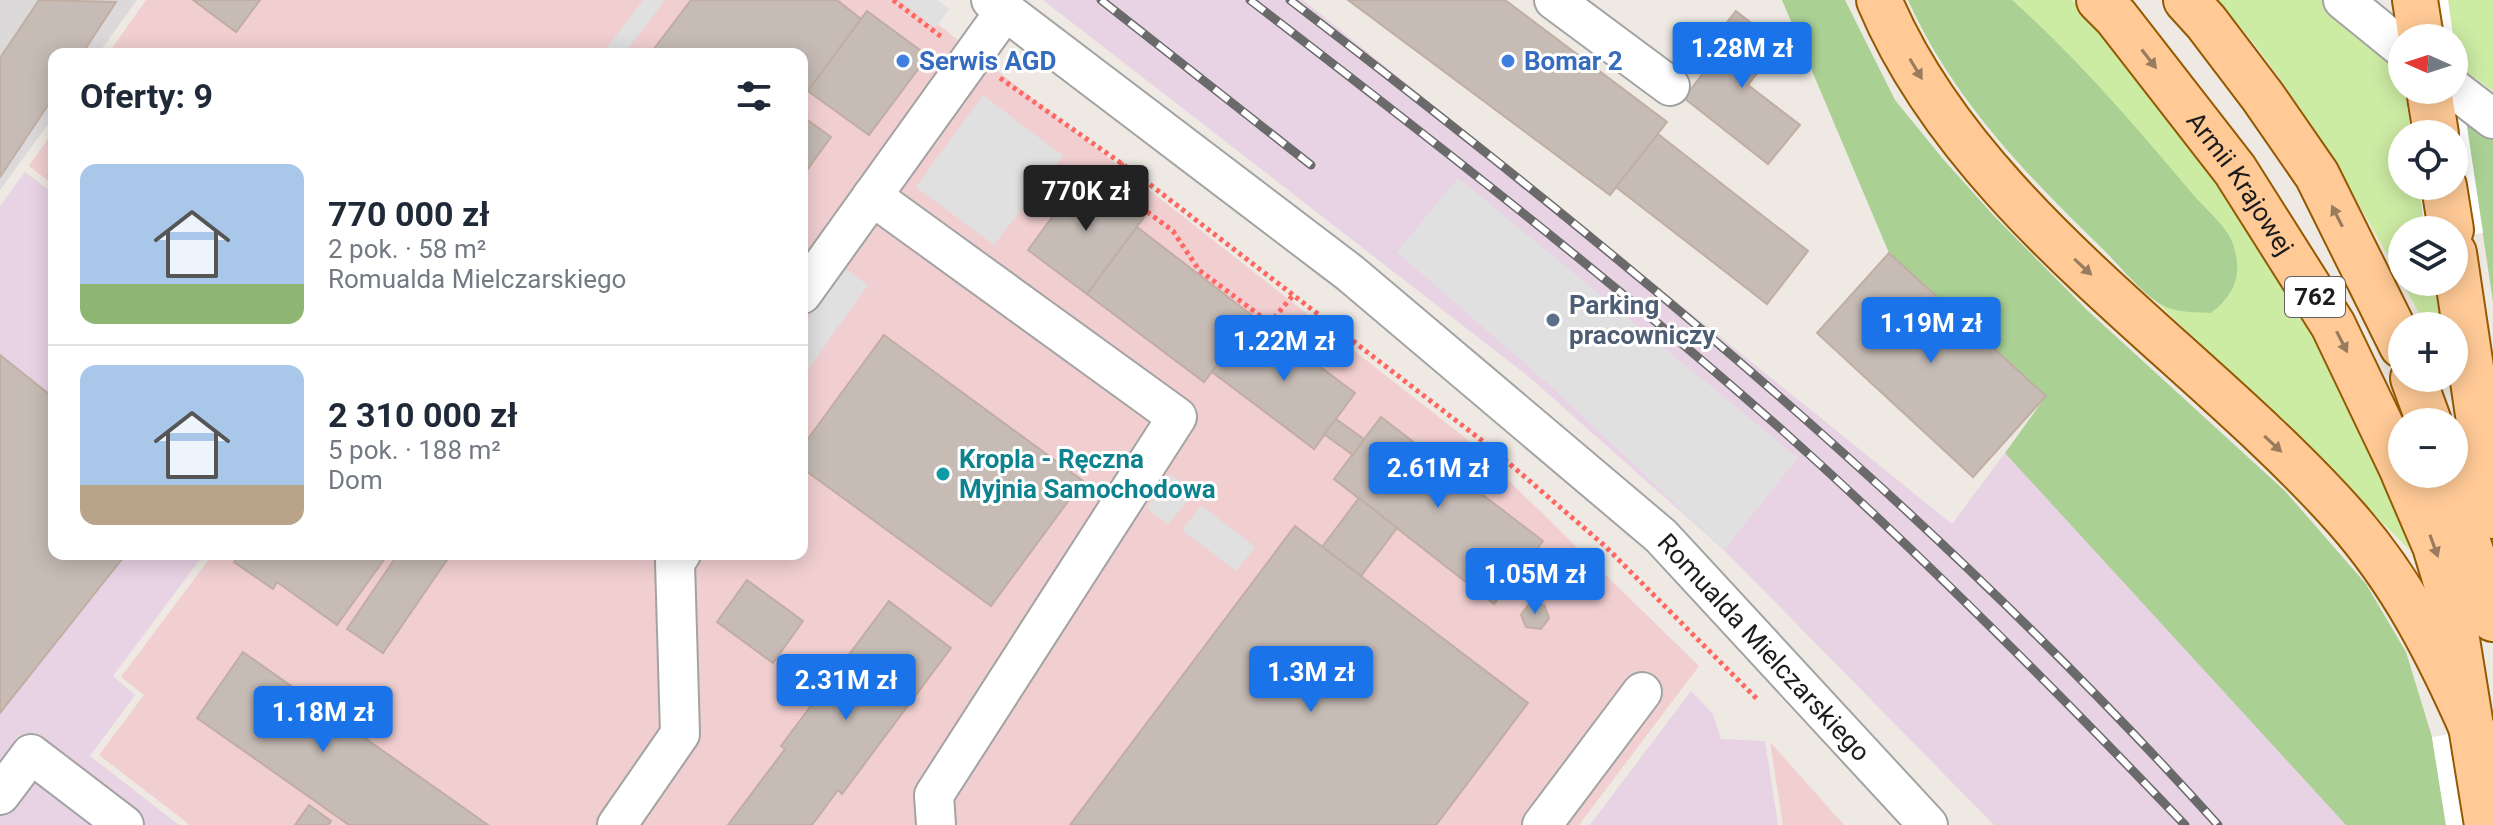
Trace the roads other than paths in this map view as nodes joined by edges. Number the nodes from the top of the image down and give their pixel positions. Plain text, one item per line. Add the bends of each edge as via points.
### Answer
1 (1554, 0) edge
2 (1879, 0) edge
3 (2099, 0) edge
4 (2186, 0) edge
5 (2343, 0) edge
6 (2415, 0) edge
7 (998, 5) edge
8 (2419, 24) edge
9 (2388, 37) edge
10 (1670, 86) dead end
11 (2468, 100) edge
12 (2493, 119) edge
13 (872, 196) junction
14 (808, 286) edge
15 (2460, 296) edge
16 (2388, 318) edge
17 (2388, 440) edge
18 (2410, 488) edge
19 (2451, 488) edge
20 (2493, 516) edge
21 (676, 560) edge
22 (2493, 619) edge
23 (1642, 692) dead end
24 (2473, 731) junction
25 (0, 795) edge
26 (124, 825) edge
27 (617, 825) edge
28 (936, 825) edge
29 (1542, 825) edge
30 (1928, 825) edge
31 (2487, 825) edge

1 - 10 street
2 -> 24 main road via 1934,99 1976,156 2058,244 2348,520 2428,635
3 -> 17 main road, Armii Krajowej / 762 via 2235,170 2333,325
16 -> 4 main road, 762 via 2317,175
5 - 9 street
6 - 8 main road
7 - 13 street via 972,58
7 - 30 street, Romualda Mielczarskiego via 1350,273 1661,536
11 - 12 street
13 - 14 street
13 - 28 street via 1177,417 934,795
15 - 20 main road
18 -> 24 main road, Armii Krajowej / 762 via 2450,596
19 - 22 main road
21 - 27 street via 680,734
23 - 29 street
24 - 31 main road, 762
25 - 26 street via 31,754

